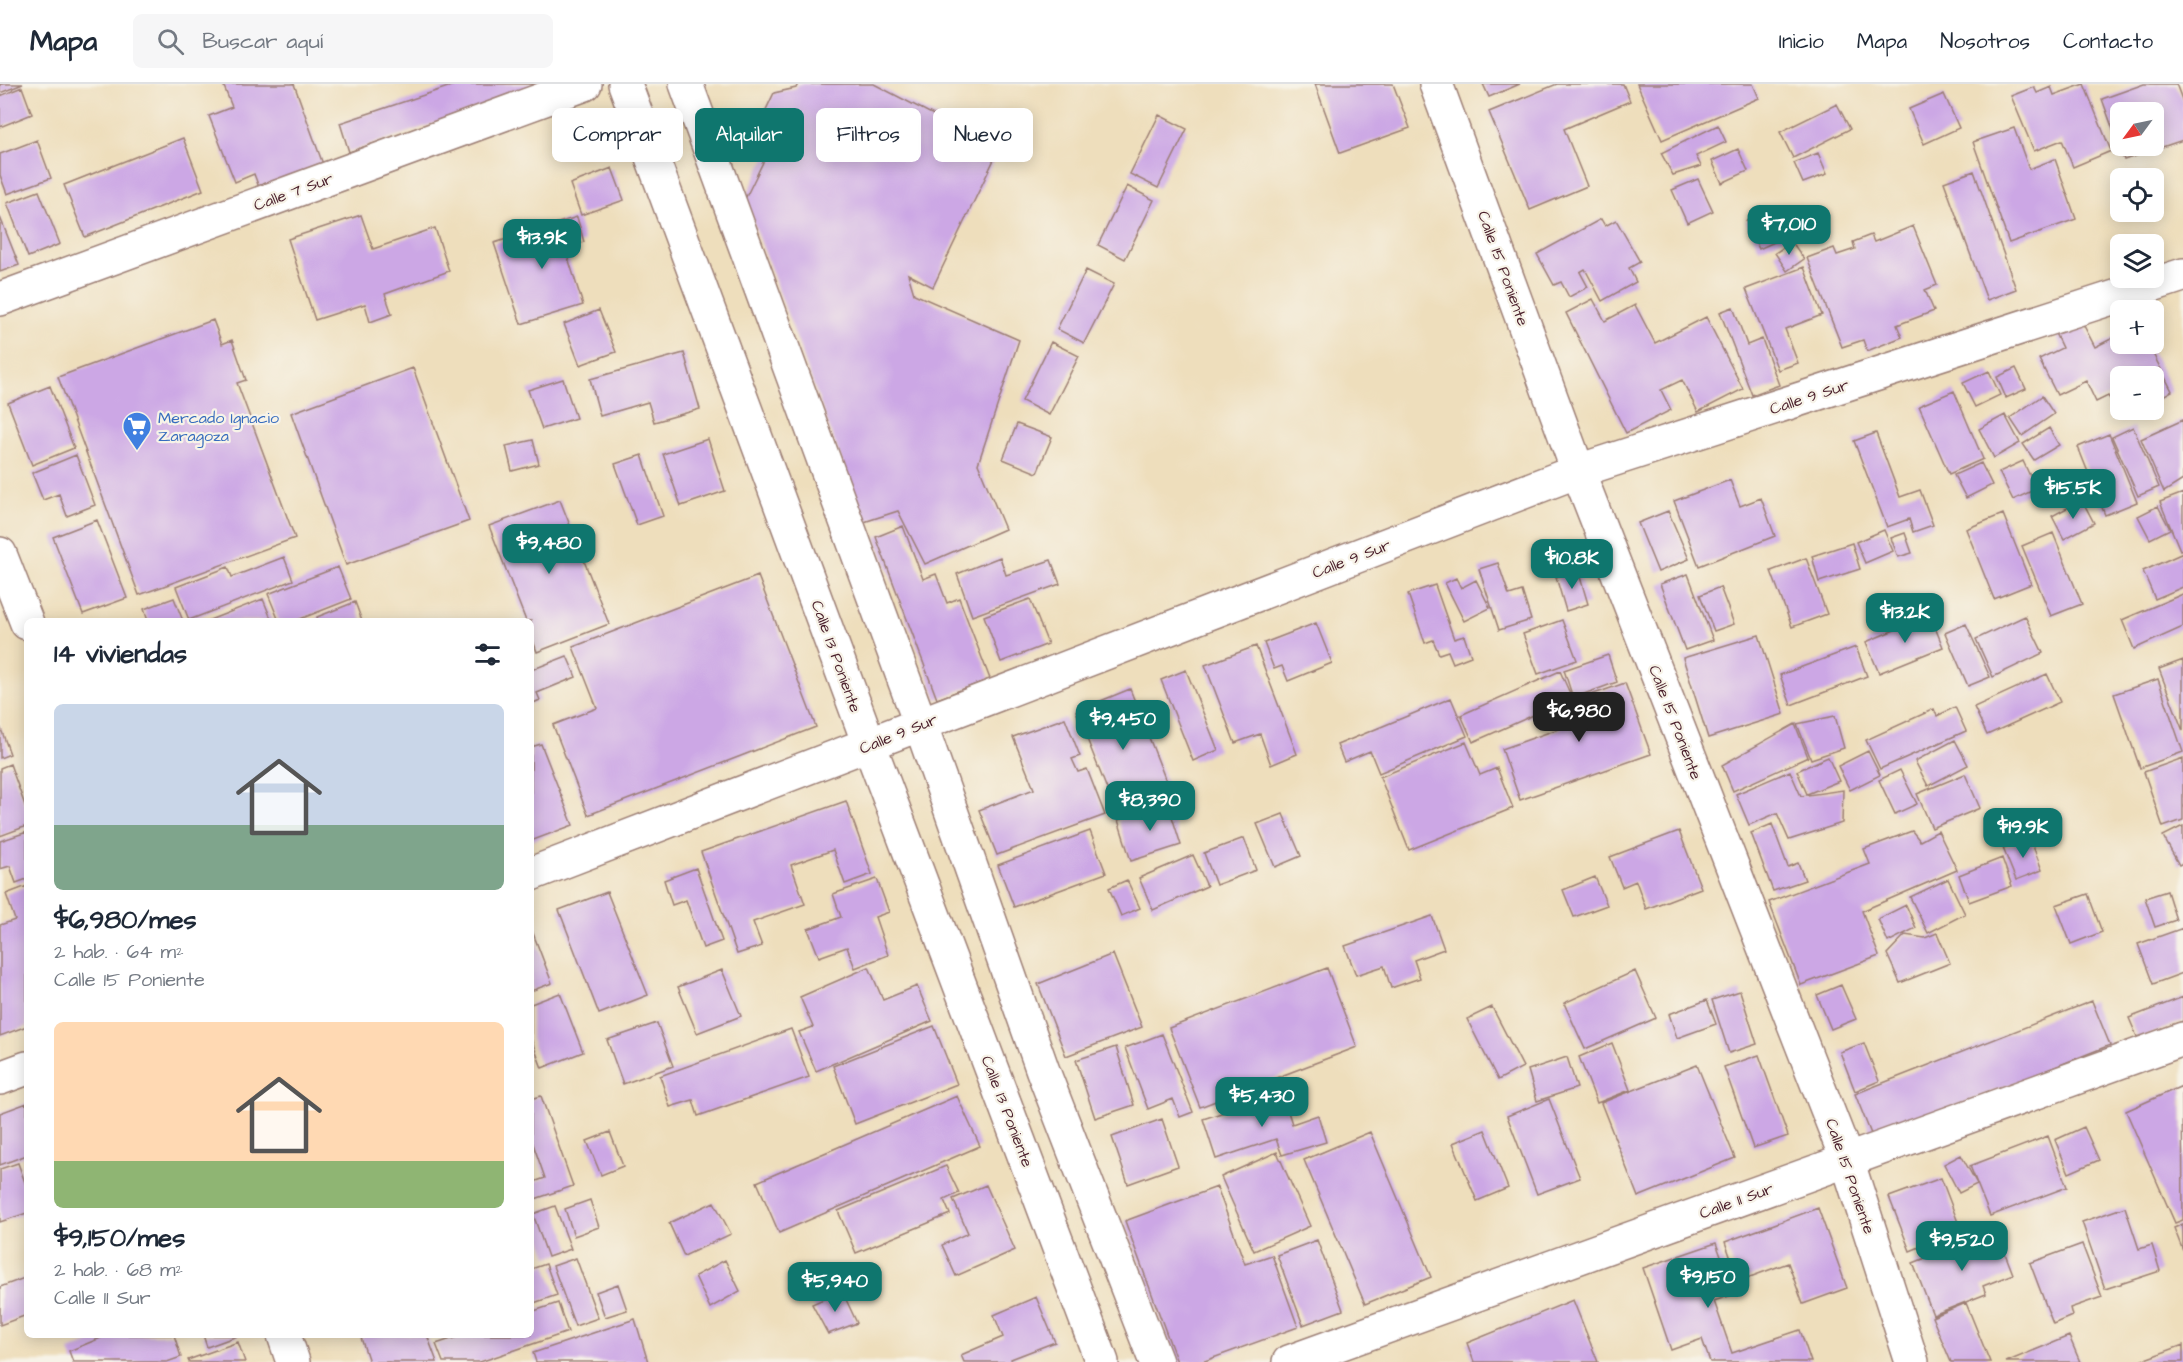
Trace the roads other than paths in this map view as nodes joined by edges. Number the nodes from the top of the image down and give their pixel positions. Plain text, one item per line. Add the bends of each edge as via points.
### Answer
1 (585, 84) edge
2 (625, 84) edge
3 (686, 84) edge
4 (1436, 84) edge
5 (2183, 275) edge
6 (0, 298) edge
7 (1578, 471) junction
8 (0, 554) edge
9 (25, 618) edge
10 (920, 723) junction
11 (869, 744) junction
12 (534, 873) edge
13 (2183, 1039) edge
14 (24, 1069) edge
15 (0, 1078) edge
16 (1847, 1160) junction
17 (285, 1338) edge
18 (292, 1362) edge
19 (1102, 1362) edge
20 (1156, 1362) edge
21 (1289, 1362) edge
22 (1912, 1362) edge

1 - 6 street, Calle 7 Sur
2 - 11 street, Calle 13 Poniente
3 - 10 street
4 - 7 street, Calle 15 Poniente
5 - 7 street, Calle 9 Sur
7 - 10 street, Calle 9 Sur
7 - 16 street, Calle 15 Poniente
8 - 9 street
10 - 11 street, Calle 9 Sur
10 - 20 street via 1043,1071
11 - 12 street, Calle 9 Sur
11 - 19 street, Calle 13 Poniente
13 - 16 street, Calle 11 Sur
14 - 15 street
16 - 21 street, Calle 11 Sur
16 - 22 street, Calle 15 Poniente
17 - 18 street

